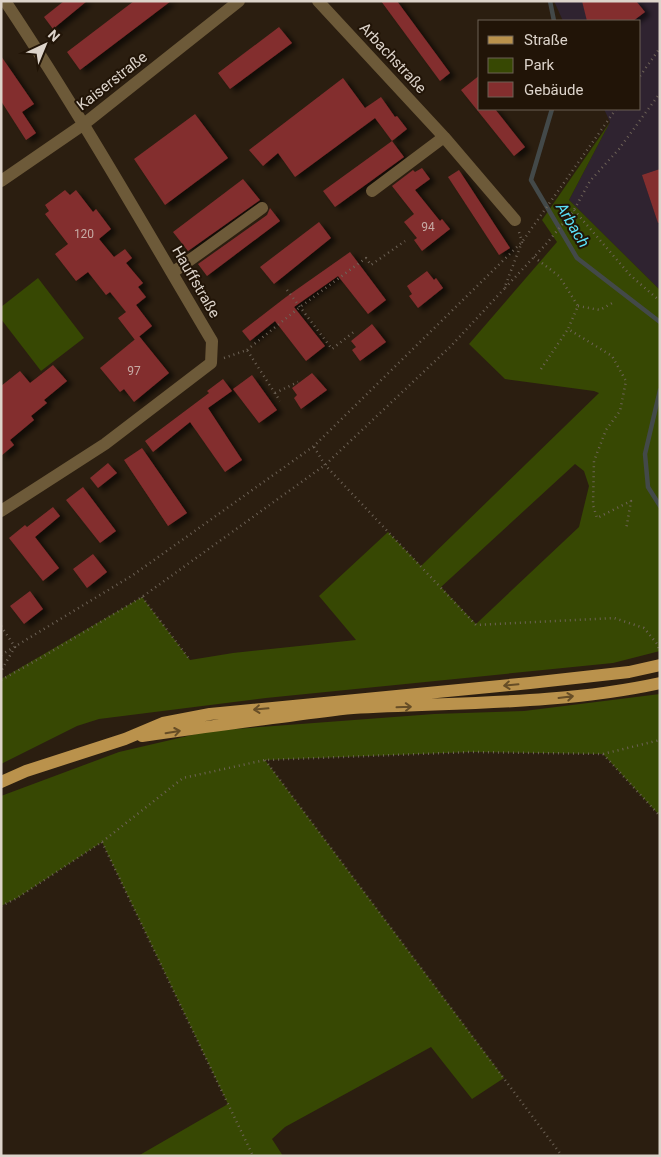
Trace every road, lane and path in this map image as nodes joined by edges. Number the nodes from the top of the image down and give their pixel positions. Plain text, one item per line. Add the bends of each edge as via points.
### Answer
1 (5, 1) edge
2 (238, 1) edge
3 (318, 1) edge
4 (660, 48) edge
5 (641, 75) edge
6 (660, 94) edge
7 (615, 110) edge
8 (84, 124) junction
9 (444, 137) junction
10 (1, 181) edge
11 (372, 190) dead end
12 (262, 208) dead end
13 (574, 210) junction
14 (515, 220) dead end
15 (405, 240) dead end
16 (522, 242) junction
17 (534, 257) junction
18 (172, 273) junction
19 (504, 289) junction
20 (287, 290) dead end
21 (660, 301) edge
22 (614, 302) dead end
23 (578, 306) junction
24 (300, 307) junction
25 (568, 329) junction
26 (355, 331) dead end
27 (247, 350) junction
28 (211, 363) junction
29 (541, 369) dead end
30 (298, 382) dead end
31 (275, 393) junction
32 (280, 401) dead end
33 (314, 446) junction
34 (325, 465) junction
35 (1, 511) edge
36 (626, 530) dead end
37 (142, 597) junction
38 (1, 626) edge
39 (14, 647) junction
40 (660, 653) edge
41 (1, 654) edge
42 (190, 660) dead end
43 (660, 665) edge
44 (1, 671) edge
45 (1, 680) edge
46 (660, 683) edge
47 (125, 739) junction
48 (660, 740) edge
49 (603, 754) junction
50 (265, 760) junction
51 (1, 782) edge
52 (660, 816) edge
53 (102, 842) junction
54 (1, 906) edge
55 (253, 1156) edge
56 (562, 1156) edge

1 - 8 street, Hauffstraße
2 - 8 street, Kaiserstraße
3 - 9 street, Arbachstraße
4 - 5 path
6 - 13 path via 619,149 590,181
7 - 16 path
8 - 10 street, Kaiserstraße
8 - 18 street, Hauffstraße
9 - 11 street
9 - 14 street, Arbachstraße
12 - 18 street
13 - 17 path
13 - 21 path via 630,275
15 - 24 path via 371,264 366,258
16 - 19 path
16 - 33 path
17 - 19 path
17 - 23 path via 559,276
18 - 28 street, Hauffstraße via 212,341
19 - 34 path via 451,346
20 - 24 path
22 - 23 path via 600,310
23 - 25 path
24 - 26 path via 332,349
24 - 27 path
25 - 29 path
25 - 36 path via 612,356 626,381 620,411 606,430 594,461 593,505 597,518 631,501
27 - 28 path
27 - 31 path
28 - 35 street via 105,444
30 - 31 path
31 - 32 path
33 - 34 path
33 - 39 path via 133,575
34 - 37 path
34 - 40 path via 476,625 614,618 644,628 658,645
37 - 42 path
37 - 45 path
38 - 39 path
39 - 41 path
39 - 44 path
43 -> 47 main road via 629,672 466,690 210,714 163,723
47 -> 46 main road via 352,708 561,698
47 - 51 main road
48 - 49 path
49 - 50 path via 471,752
49 - 52 path
50 - 53 path via 183,778
50 - 56 path
53 - 54 path
53 - 55 path

